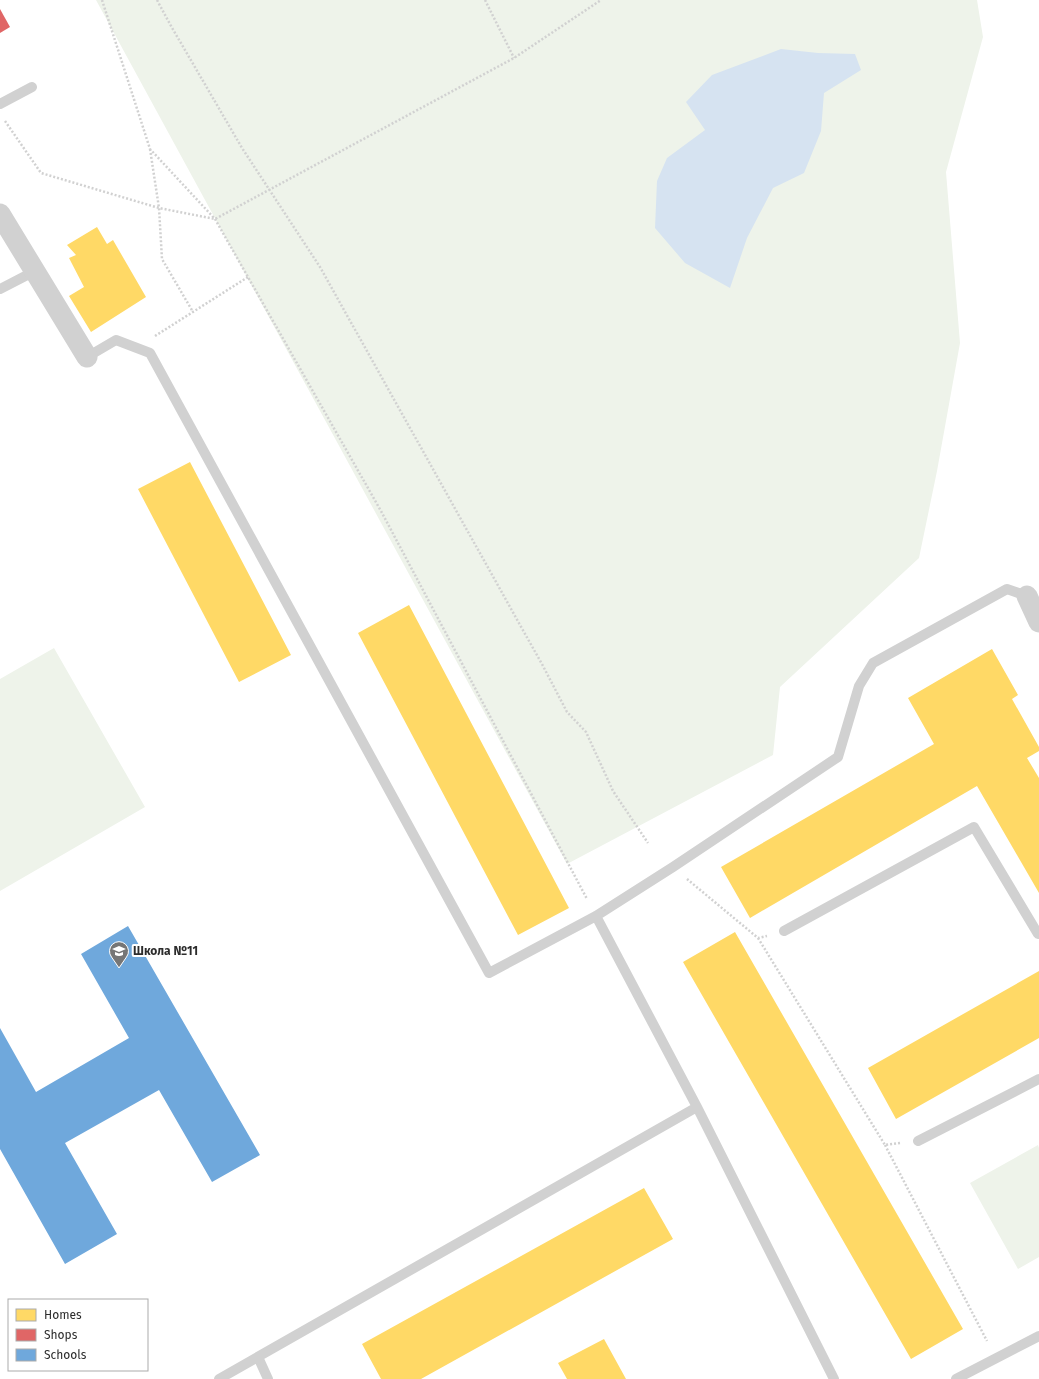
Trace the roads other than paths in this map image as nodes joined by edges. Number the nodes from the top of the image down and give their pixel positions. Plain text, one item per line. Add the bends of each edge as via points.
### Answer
1 (32, 87) dead end
2 (0, 104) edge
3 (0, 214) edge
4 (35, 271) junction
5 (0, 290) edge
6 (87, 357) joint
7 (1027, 596) joint
8 (1039, 622) edge
9 (596, 916) junction
10 (784, 931) road end
11 (1039, 934) edge
12 (1039, 1079) edge
13 (697, 1107) junction
14 (918, 1141) road end
15 (1039, 1336) edge
16 (258, 1357) junction
17 (218, 1379) edge
18 (268, 1379) edge
19 (834, 1379) edge
20 (956, 1379) edge

1 - 2 lane
3 - 4 street
4 - 5 lane
4 - 6 street
6 - 9 lane via 116,340 150,353 489,973
7 - 8 street
7 - 9 lane via 1007,589 873,662 859,686 838,757
9 - 13 lane
10 - 11 lane via 974,827
12 - 14 lane
13 - 16 lane
13 - 19 lane
15 - 20 lane
16 - 17 lane
16 - 18 lane

